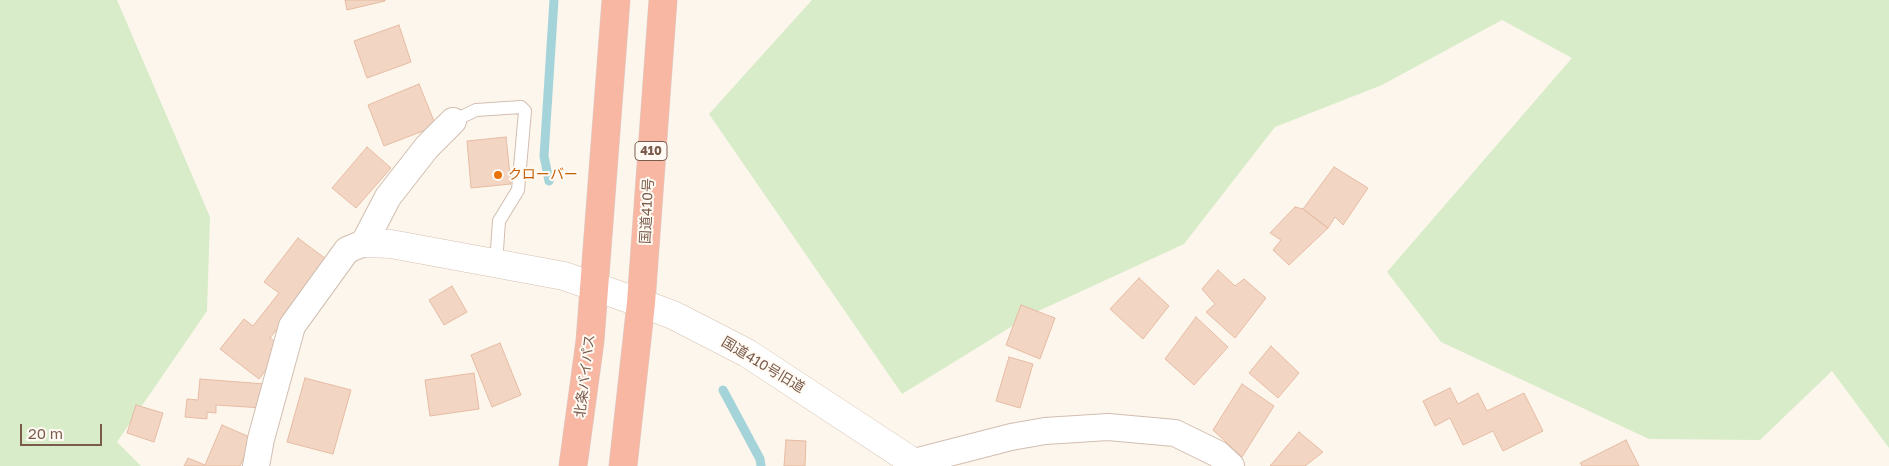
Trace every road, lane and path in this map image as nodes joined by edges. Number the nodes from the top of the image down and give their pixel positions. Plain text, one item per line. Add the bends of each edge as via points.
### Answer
1 (616, 0) edge
2 (663, 0) edge
3 (453, 121) joint
4 (364, 243) junction
5 (496, 264) junction
6 (595, 286) junction
7 (642, 303) junction
8 (916, 464) edge
9 (256, 466) edge
10 (573, 466) edge
11 (623, 466) edge
12 (1231, 466) edge

1 - 6 highway
2 - 7 highway, 国道410号 / 410
3 - 4 street via 427,147 388,197
3 - 5 lane via 476,110 521,107 525,111 518,190 499,221
4 - 5 street, 国道410号旧道 via 391,244
4 - 9 street via 346,250 292,326
5 - 6 street, 国道410号旧道 via 564,276
6 - 7 street, 国道410号旧道
6 - 10 highway, 北条バイパス
7 - 8 street, 国道410号旧道 via 747,353
7 - 11 highway, 410
8 - 12 street via 1011,436 1108,426 1175,433 1218,454

